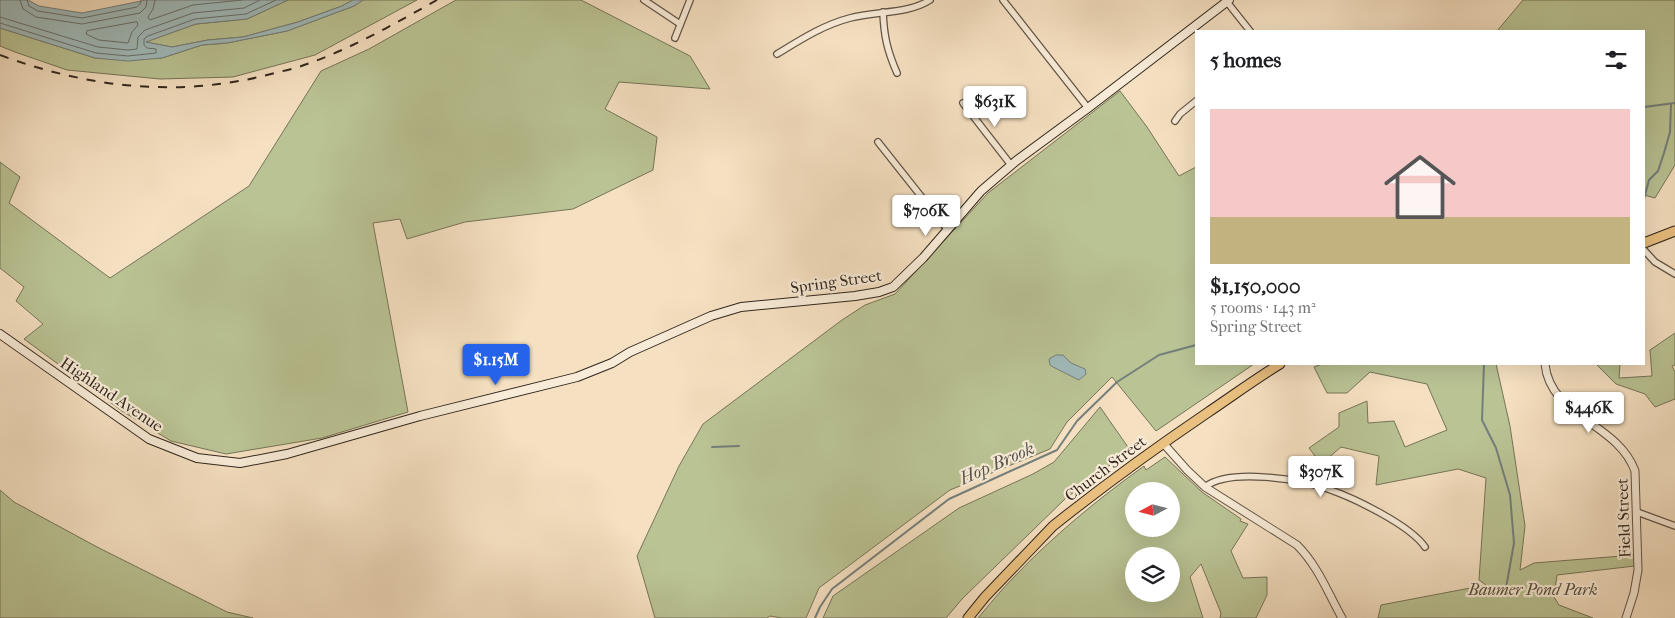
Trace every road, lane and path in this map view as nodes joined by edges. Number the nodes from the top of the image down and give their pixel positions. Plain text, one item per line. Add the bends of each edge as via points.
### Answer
1 (644, 0) edge
2 (690, 0) edge
3 (930, 0) edge
4 (1003, 0) edge
5 (1228, 1) edge
6 (883, 12) junction
7 (680, 24) junction
8 (1249, 30) edge
9 (675, 38) dead end
10 (777, 54) dead end
11 (897, 73) dead end
12 (1195, 102) edge
13 (963, 103) dead end
14 (1088, 108) junction
15 (1175, 121) dead end
16 (878, 142) dead end
17 (1011, 165) junction
18 (948, 229) junction
19 (1675, 230) edge
20 (1645, 243) edge
21 (1645, 251) edge
22 (1675, 274) edge
23 (0, 334) edge
24 (1279, 365) edge
25 (1545, 365) edge
26 (420, 416) joint
27 (1163, 443) junction
28 (1205, 487) junction
29 (1637, 512) junction
30 (1675, 526) edge
31 (1425, 547) dead end
32 (968, 618) edge
33 (1342, 618) edge
34 (1626, 618) edge

1 - 7 street
2 - 7 street
3 - 6 street via 913,8
4 - 14 street
5 - 8 street
5 - 14 main road, Spring Street
6 - 10 street via 831,24
6 - 11 street via 886,43
7 - 9 street
12 - 15 street
13 - 17 street
14 - 17 main road, Spring Street
16 - 18 street
17 - 18 main road, Spring Street via 981,191
18 - 26 main road, Spring Street via 899,282 886,290 741,307 711,316 578,377
19 - 20 main road
21 - 22 street via 1655,262
23 - 26 main road, Highland Avenue via 149,439 197,458 240,464
24 - 27 main road, Church Street
25 - 29 street, Field Street via 1547,378 1563,402 1606,433 1628,456 1635,471
27 - 28 street
27 - 32 main road, Church Street via 1054,526
28 - 31 street via 1217,480 1249,477 1277,478 1326,488 1397,524 1416,536
28 - 33 street via 1297,545 1316,568
29 - 30 street
29 - 34 street, Field Street via 1638,570

